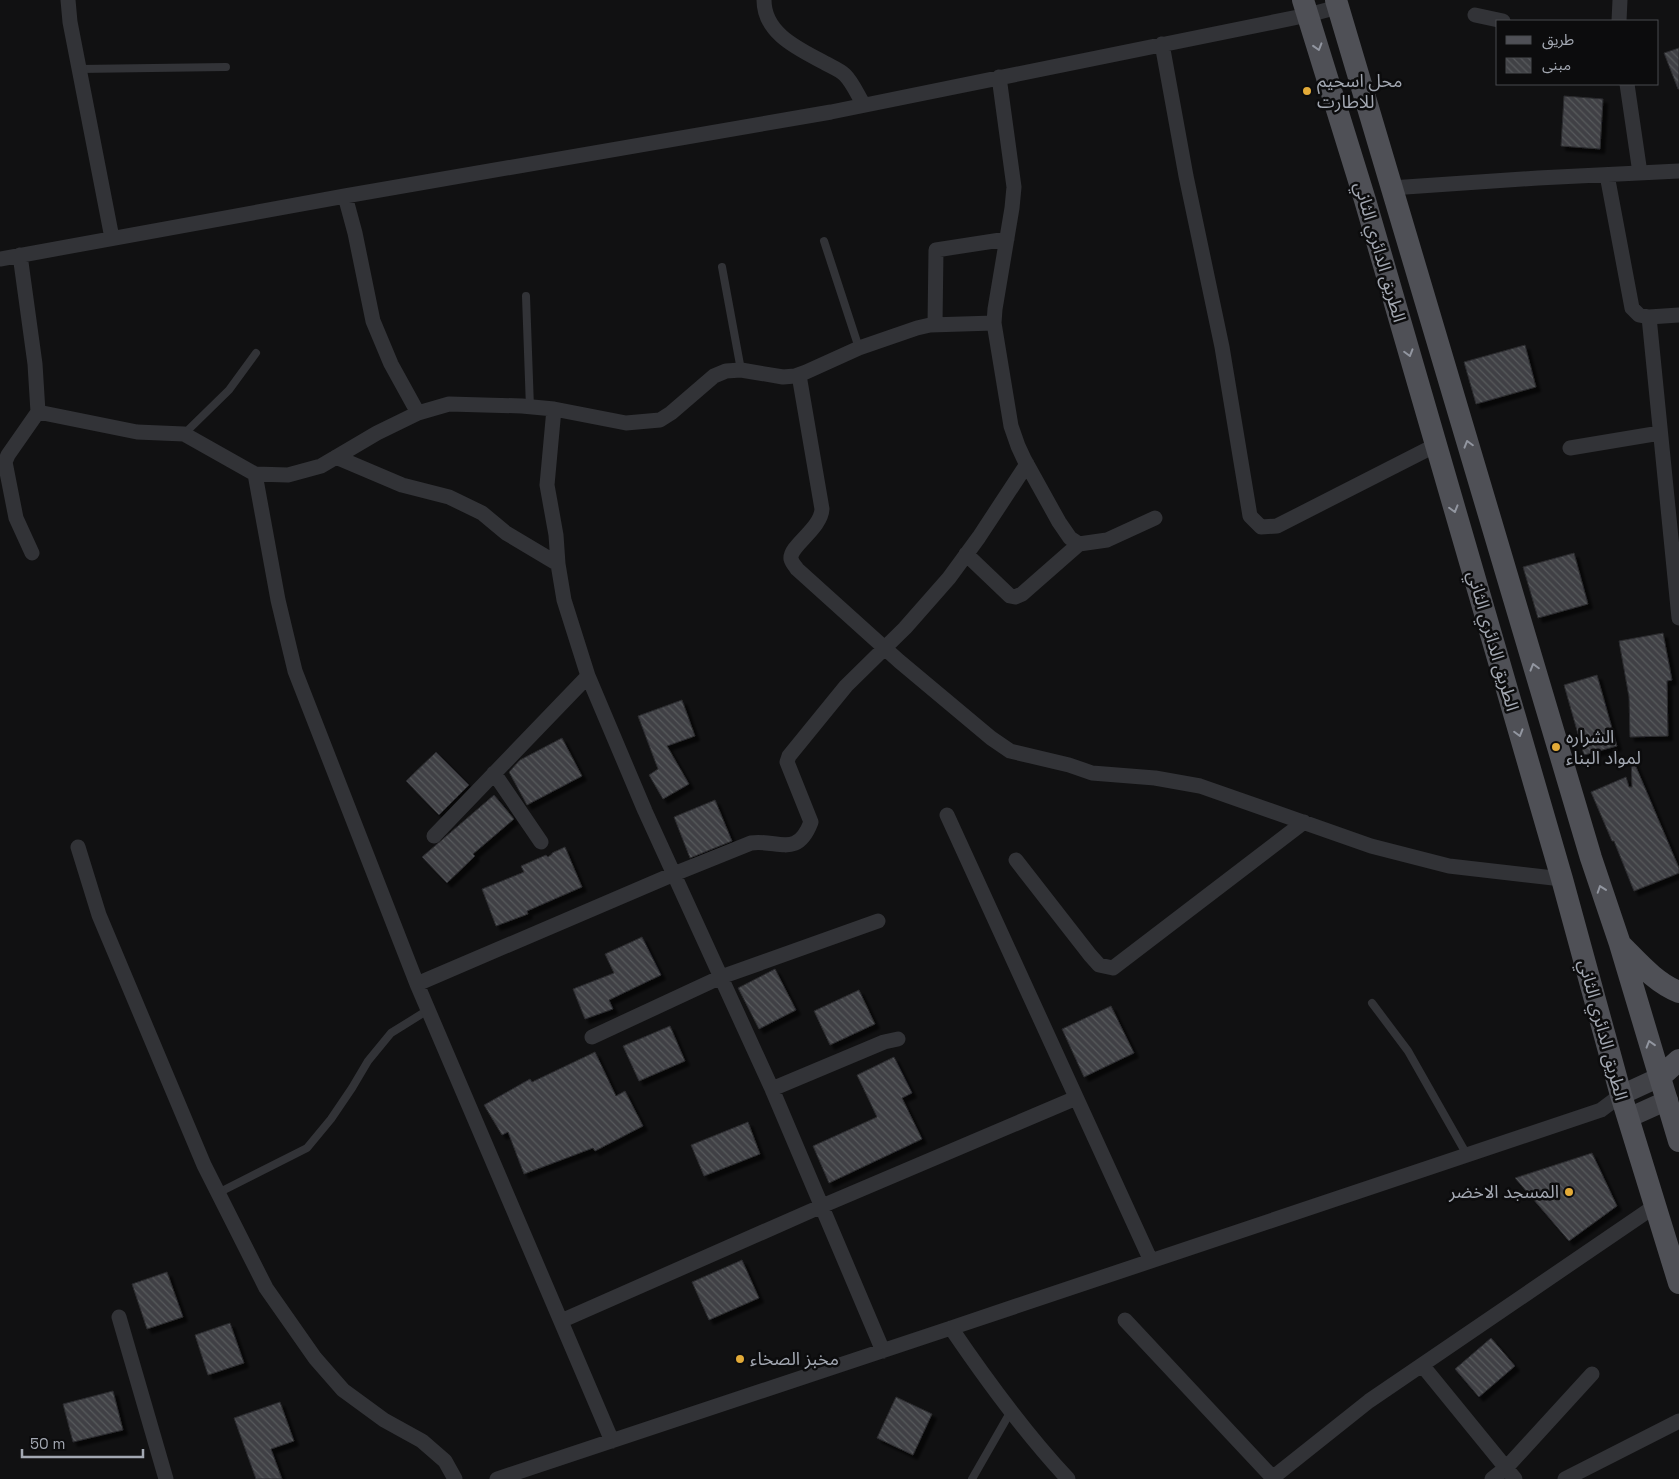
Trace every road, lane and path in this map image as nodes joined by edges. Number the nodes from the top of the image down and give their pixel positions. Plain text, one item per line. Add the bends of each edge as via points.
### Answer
1 (68, 0) edge
2 (764, 0) edge
3 (1620, 0) edge
4 (1337, 4) edge
5 (1306, 8) edge
6 (1475, 15) dead end
7 (1498, 20) edge
8 (1619, 20) edge
9 (1162, 44) junction
10 (226, 67) dead end
11 (79, 69) junction
12 (1000, 77) junction
13 (1627, 85) edge
14 (864, 105) junction
15 (1679, 172) edge
16 (1640, 173) junction
17 (1607, 175) junction
18 (1391, 188) junction
19 (345, 196) junction
20 (112, 238) junction
21 (1007, 239) junction
22 (824, 241) dead end
23 (20, 255) junction
24 (0, 259) edge
25 (722, 267) dead end
26 (526, 296) dead end
27 (1679, 315) edge
28 (1649, 318) junction
29 (994, 323) junction
30 (935, 325) junction
31 (859, 348) junction
32 (256, 353) dead end
33 (740, 370) junction
34 (799, 375) junction
35 (530, 408) junction
36 (554, 409) junction
37 (38, 412) junction
38 (418, 413) junction
39 (1660, 433) junction
40 (184, 434) junction
41 (1436, 445) junction
42 (1570, 448) dead end
43 (336, 458) junction
44 (1027, 464) junction
45 (255, 474) junction
46 (1155, 518) dead end
47 (1079, 544) junction
48 (32, 553) dead end
49 (966, 554) junction
50 (558, 564) junction
51 (1679, 618) edge
52 (884, 648) junction
53 (588, 676) junction
54 (494, 773) junction
55 (947, 815) dead end
56 (1304, 822) junction
57 (434, 836) dead end
58 (541, 842) dead end
59 (78, 847) dead end
60 (1016, 860) dead end
61 (674, 874) junction
62 (1562, 879) junction
63 (878, 920) dead end
64 (1620, 944) junction
65 (721, 977) junction
66 (417, 984) junction
67 (1679, 992) edge
68 (1372, 1003) dead end
69 (428, 1010) junction
70 (592, 1037) dead end
71 (898, 1038) dead end
72 (1679, 1060) edge
73 (1660, 1077) junction
74 (772, 1089) junction
75 (1621, 1095) junction
76 (1673, 1096) edge
77 (1076, 1098) junction
78 (1601, 1110) junction
79 (1628, 1118) junction
80 (1679, 1141) edge
81 (1467, 1155) junction
82 (218, 1193) junction
83 (822, 1206) junction
84 (1655, 1206) junction
85 (1151, 1262) junction
86 (1679, 1283) edge
87 (119, 1317) dead end
88 (1125, 1320) dead end
89 (561, 1321) junction
90 (951, 1328) junction
91 (883, 1351) junction
92 (1422, 1365) junction
93 (1592, 1374) dead end
94 (1010, 1412) junction
95 (1679, 1422) edge
96 (612, 1441) junction
97 (1510, 1473) edge
98 (1272, 1478) edge
99 (166, 1479) edge
100 (455, 1479) edge
101 (497, 1479) edge
102 (972, 1479) edge
103 (1068, 1479) edge
104 (1492, 1479) edge
105 (1565, 1479) edge

1 - 11 street
2 - 14 street via 771,26 779,35 845,75
3 - 8 street
4 - 5 street
4 - 18 main road, الطريق الدائري الثاني
5 - 9 street
5 -> 41 main road, الطريق الدائري الثاني
6 - 7 street
9 - 12 street
9 - 41 street via 1222,347 1250,516 1261,527 1277,526
10 - 11 lane
11 - 20 street
12 - 14 street
12 - 21 street via 1014,187
13 - 16 street
14 - 19 street
15 - 16 street
16 - 17 street
17 - 18 street
17 - 28 street via 1632,308
64 -> 18 main road, الطريق الدائري الثاني via 1591,858
19 - 20 street
19 - 38 street via 373,321 391,364
20 - 23 street
21 - 29 street
21 - 30 street via 936,250
22 - 31 lane
23 - 24 street
23 - 37 street via 36,364
25 - 33 lane
26 - 35 lane
27 - 28 street
28 - 39 street
29 - 30 street
29 - 44 street via 1011,426
30 - 31 street
31 - 34 street
32 - 40 lane via 229,390
33 - 34 street via 783,377
33 - 36 street via 714,376 660,420 626,423
34 - 52 street via 822,516 794,550 791,561
35 - 36 street
35 - 38 street via 449,404
36 - 50 street via 547,484
37 - 40 street via 137,432
37 - 48 street via 5,462 16,518
38 - 43 street
39 - 42 street
39 - 51 street
40 - 45 street
41 -> 62 main road, الطريق الدائري الثاني
43 - 45 street via 321,466 288,475
43 - 50 street via 402,485 449,497 482,513 506,533
44 - 47 street via 1070,538
44 - 49 street
45 - 66 street via 278,600 295,671
46 - 47 street via 1107,540
47 - 49 street via 1015,597 1010,596
49 - 52 street via 949,578
50 - 53 street via 564,600
52 - 56 street via 1010,751 1092,772 1200,786
52 - 61 street via 846,686 789,756 787,762 810,822 807,833 797,843 782,846 751,843
53 - 54 street
53 - 61 street
54 - 57 street
54 - 58 street
55 - 77 street
56 - 60 street via 1113,968 1099,965
56 - 62 street via 1371,846 1449,866
59 - 82 street via 99,915
61 - 65 street
61 - 66 street
62 - 75 main road, الطريق الدائري الثاني
63 - 65 street
64 - 67 main road via 1646,970
73 -> 64 main road, الطريق الدائري الثاني
65 - 70 street
65 - 74 street
66 - 69 street
68 - 81 lane via 1408,1051
69 - 82 lane via 391,1033 368,1060 332,1119 307,1148
69 - 89 street
71 - 74 street
72 - 73 main road
73 - 75 main road
73 - 76 main road, الطريق الدائري الثاني
74 - 83 street
75 - 78 street
75 - 79 main road, الطريق الدائري الثاني
76 - 79 main road
76 - 80 main road, الطريق الدائري الثاني
77 - 83 street
77 - 85 street
78 - 79 street
78 - 81 street
79 - 84 main road, الطريق الدائري الثاني
81 - 85 street
82 - 100 street via 266,1288 315,1358 343,1390 384,1420 422,1441 445,1461
83 - 89 street
83 - 91 street
84 - 86 main road, الطريق الدائري الثاني
84 - 92 street
85 - 90 street
87 - 99 street
88 - 98 street
89 - 96 street
90 - 91 street
90 - 94 street
91 - 96 street
92 - 97 street
92 - 98 street via 1369,1401
93 - 97 street
94 - 102 lane
94 - 103 street
95 - 105 street
96 - 101 street
97 - 104 street

